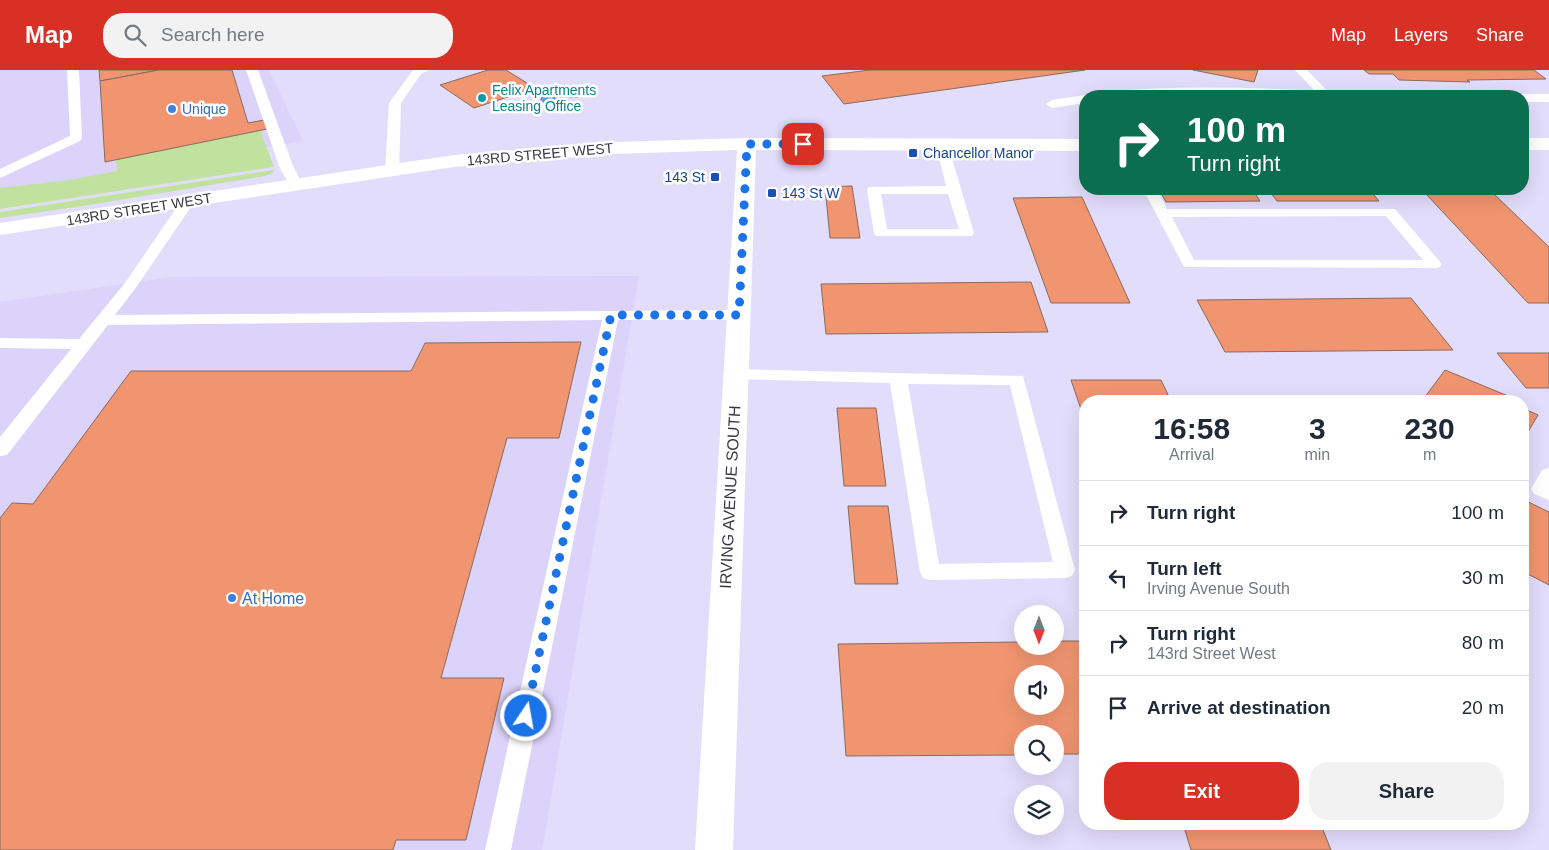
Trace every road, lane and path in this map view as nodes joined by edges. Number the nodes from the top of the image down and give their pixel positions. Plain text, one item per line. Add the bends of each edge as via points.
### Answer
1 (72, 70) edge
2 (252, 70) edge
3 (423, 70) edge
4 (1301, 70) edge
5 (1320, 90) edge
6 (1529, 98) edge
7 (1549, 98) edge
8 (1079, 100) edge
9 (1052, 104) dead end
10 (747, 144) junction
11 (1529, 144) edge
12 (1549, 144) edge
13 (942, 145) junction
14 (1079, 145) edge
15 (392, 171) junction
16 (0, 174) edge
17 (296, 185) junction
18 (954, 190) junction
19 (1154, 195) edge
20 (188, 201) junction
21 (1164, 213) junction
22 (0, 229) edge
23 (611, 315) junction
24 (739, 315) junction
25 (103, 320) junction
26 (0, 343) edge
27 (84, 344) junction
28 (736, 375) junction
29 (898, 378) junction
30 (0, 450) edge
31 (1549, 475) edge
32 (1549, 493) edge
33 (498, 850) edge
34 (714, 850) edge

1 - 16 lane via 76,138
2 - 17 lane via 286,166
3 - 15 lane via 418,72 395,103
4 - 5 lane
6 - 7 lane
8 - 9 lane
10 - 13 street, 143RD STREET WEST
10 - 15 street, 143RD STREET WEST via 612,148 454,161
10 - 24 street, IRVING AVENUE SOUTH
11 - 12 street
13 - 14 street, 143RD STREET WEST
13 - 18 lane
15 - 17 street, 143RD STREET WEST
17 - 20 street, 143RD STREET WEST
18 - 18 lane via 874,190 881,234 967,233
19 - 21 lane
20 - 22 street, 143RD STREET WEST
20 - 25 lane
21 - 21 lane via 1189,264 1436,264 1390,212
23 - 24 lane
23 - 25 lane
23 - 33 lane
24 - 28 street, IRVING AVENUE SOUTH
25 - 27 lane
26 - 27 lane
27 - 30 lane
28 - 29 lane
28 - 34 street, IRVING AVENUE SOUTH
29 - 29 lane via 1017,380 1065,570 930,572
31 - 32 lane via 1541,489

